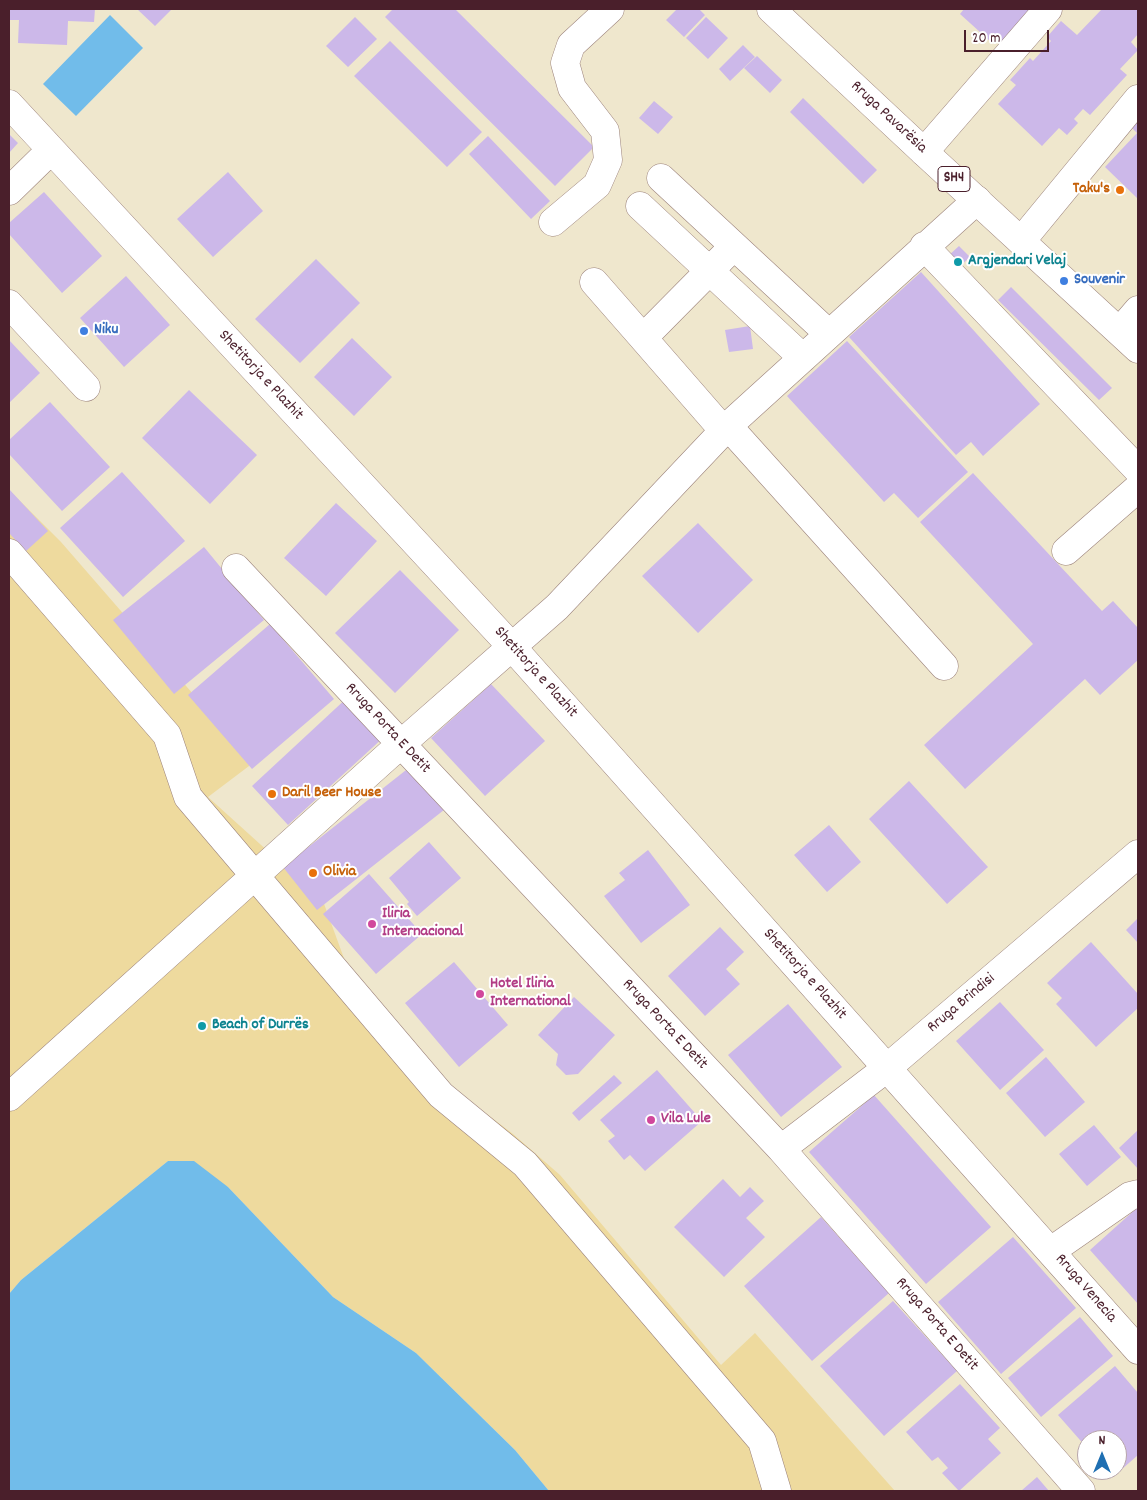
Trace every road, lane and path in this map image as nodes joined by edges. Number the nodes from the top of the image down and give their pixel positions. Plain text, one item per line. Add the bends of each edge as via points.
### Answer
1 (610, 9) edge
2 (771, 9) edge
3 (1048, 9) edge
4 (1138, 99) edge
5 (9, 104) edge
6 (50, 151) junction
7 (924, 152) junction
8 (661, 178) dead end
9 (9, 191) edge
10 (977, 200) junction
11 (640, 206) dead end
12 (553, 222) dead end
13 (1022, 240) junction
14 (734, 246) junction
15 (924, 246) junction
16 (709, 270) junction
17 (594, 282) dead end
18 (9, 304) edge
19 (1138, 310) edge
20 (829, 334) junction
21 (643, 338) junction
22 (1129, 340) edge
23 (803, 358) junction
24 (86, 387) dead end
25 (726, 428) junction
26 (1138, 470) edge
27 (1138, 488) edge
28 (1066, 551) dead end
29 (9, 553) edge
30 (236, 568) dead end
31 (512, 647) junction
32 (944, 666) dead end
33 (401, 744) junction
34 (1134, 864) edge
35 (255, 876) junction
36 (887, 1068) junction
37 (9, 1097) edge
38 (781, 1148) junction
39 (1138, 1194) edge
40 (1051, 1251) junction
41 (1138, 1350) edge
42 (777, 1491) edge
43 (1081, 1491) edge

1 - 12 street via 571,45 565,63 572,88 605,131 608,160 597,186
2 - 7 street, Rruga Pavarësia / SH4
3 - 7 street
4 - 13 street
5 - 6 street, Shetitorja e Plazhit
6 - 9 street
6 - 31 street, Shetitorja e Plazhit
7 - 10 street, Rruga Pavarësia / SH4
8 - 14 street
10 - 13 street, Rruga Pavarësia / SH4
10 - 15 street
11 - 16 street
13 - 22 street, Rruga Pavarësia / SH4
14 - 16 street
14 - 20 street
15 - 20 street
15 - 26 street
16 - 21 street
16 - 23 street
17 - 21 street
18 - 24 street
19 - 22 street
20 - 23 street
21 - 25 street
23 - 25 street
25 - 31 street via 557,607
25 - 32 street
27 - 28 street
29 - 35 street via 167,735 188,797
30 - 33 street, Rruga Porta E Detit
31 - 33 street
31 - 36 street, Shetitorja e Plazhit
33 - 35 street
33 - 38 street, Rruga Porta E Detit
34 - 36 street, Rruga Brindisi
35 - 37 street
35 - 42 street via 440,1095 525,1164 762,1440
36 - 38 street, Rruga Brindisi
36 - 40 street, Shetitorja e Plazhit
38 - 43 street, Rruga Porta E Detit
39 - 40 street via 1130,1196
40 - 41 street, Rruga Venecia

